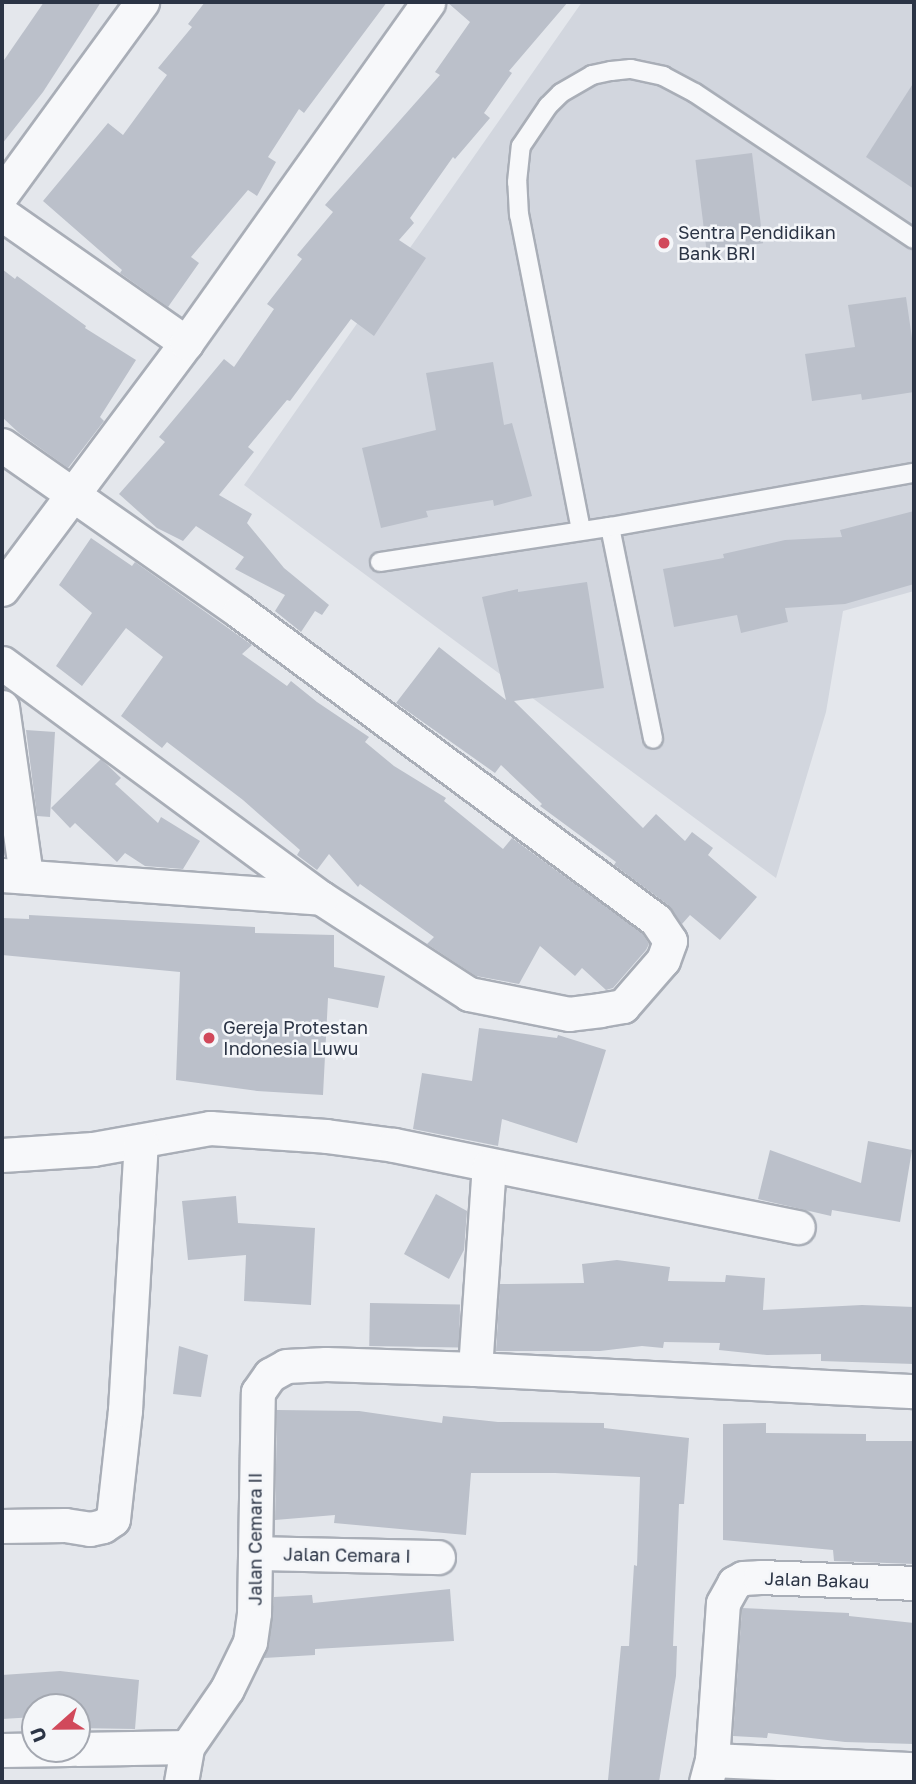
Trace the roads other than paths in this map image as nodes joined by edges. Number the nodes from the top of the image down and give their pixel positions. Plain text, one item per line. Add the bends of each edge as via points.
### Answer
1 (142, 2) edge
2 (428, 2) edge
3 (2, 194) edge
4 (2, 214) edge
5 (914, 239) edge
6 (186, 343) junction
7 (2, 445) edge
8 (914, 473) edge
9 (70, 496) junction
10 (610, 527) junction
11 (581, 530) junction
12 (380, 562) dead end
13 (2, 589) edge
14 (2, 663) edge
15 (2, 707) edge
16 (653, 740) dead end
17 (14, 875) edge
18 (321, 898) junction
19 (141, 1142) junction
20 (2, 1154) edge
21 (489, 1166) junction
22 (798, 1227) dead end
23 (475, 1369) junction
24 (914, 1391) edge
25 (2, 1526) edge
26 (256, 1553) junction
27 (438, 1557) dead end
28 (914, 1583) edge
29 (2, 1750) edge
30 (21, 1750) edge
31 (91, 1752) edge
32 (183, 1768) edge
33 (914, 1769) edge
34 (709, 1771) edge

1 - 3 street
2 - 6 street
4 - 6 street
5 - 11 lane via 663,76 631,69 611,71 592,75 561,93 521,146 517,182 519,215
6 - 9 street
7 - 9 street
8 - 10 lane
9 - 13 street
9 - 18 street via 239,611 593,871 656,919 670,942 663,960 623,1006 569,1014 469,994
10 - 11 lane
10 - 16 lane
11 - 12 lane
14 - 18 street
15 - 17 street
17 - 18 street
19 - 20 street
19 - 21 street via 209,1128 326,1136
19 - 25 street via 125,1410 113,1519 90,1529
21 - 22 street
21 - 23 street
23 - 24 street, Jalan Cemara II
23 - 26 street, Jalan Cemara II via 326,1364 285,1366 270,1375 258,1392
26 - 27 street, Jalan Cemara I
26 - 32 street, Jalan Cemara II via 250,1642
28 - 34 street, Jalan Bakau via 738,1580 723,1603
29 - 30 street
31 - 32 street, Jalan Cemara II
33 - 34 street, Jalan Bakau

